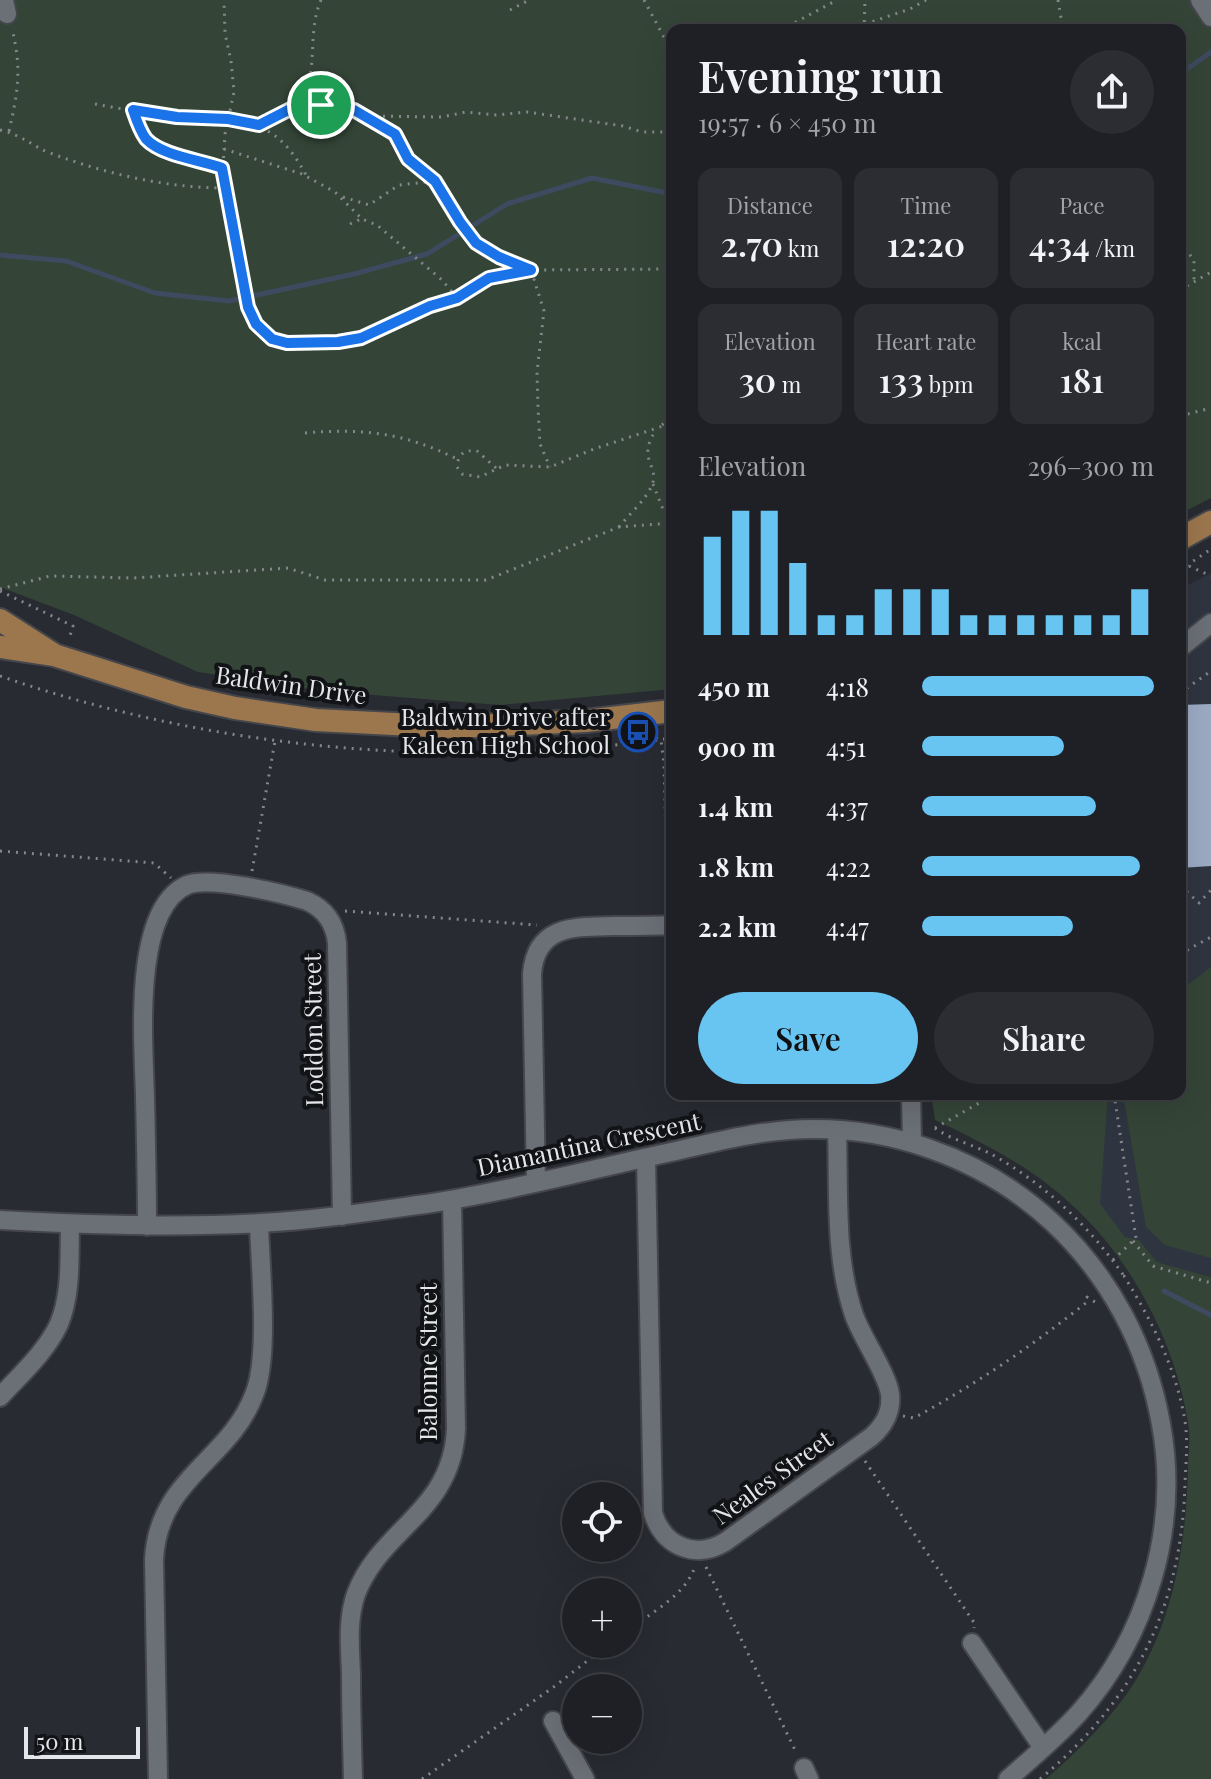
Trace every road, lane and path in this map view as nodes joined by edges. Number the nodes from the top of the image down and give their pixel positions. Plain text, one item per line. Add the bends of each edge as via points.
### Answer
1 (224, 0) edge
2 (321, 0) edge
3 (529, 0) edge
4 (644, 0) edge
5 (837, 0) edge
6 (865, 0) edge
7 (926, 0) edge
8 (1058, 0) edge
9 (1200, 0) edge
10 (6, 7) edge
11 (510, 10) dead end
12 (1211, 17) edge
13 (792, 24) edge
14 (865, 24) joint
15 (1062, 24) edge
16 (666, 42) edge
17 (306, 101) junction
18 (95, 104) dead end
19 (133, 110) junction
20 (367, 116) junction
21 (228, 119) junction
22 (259, 125) junction
23 (0, 130) edge
24 (8, 132) junction
25 (666, 132) edge
26 (224, 149) junction
27 (222, 168) junction
28 (306, 176) junction
29 (435, 181) junction
30 (221, 188) junction
31 (227, 188) junction
32 (339, 196) junction
33 (362, 219) junction
34 (350, 224) dead end
35 (1186, 250) edge
36 (666, 269) edge
37 (531, 270) junction
38 (1211, 272) edge
39 (1194, 282) junction
40 (1186, 287) edge
41 (457, 298) junction
42 (1211, 408) edge
43 (1186, 414) edge
44 (666, 422) edge
45 (666, 426) edge
46 (656, 430) junction
47 (305, 433) dead end
48 (457, 459) junction
49 (550, 467) junction
50 (496, 468) junction
51 (653, 484) junction
52 (666, 514) edge
53 (1211, 522) edge
54 (666, 523) edge
55 (619, 527) junction
56 (1186, 536) edge
57 (1211, 549) edge
58 (1188, 565) joint
59 (1211, 576) edge
60 (0, 590) edge
61 (0, 620) edge
62 (1211, 623) edge
63 (1186, 643) edge
64 (0, 647) edge
65 (59, 657) junction
66 (1211, 671) edge
67 (1186, 689) edge
68 (662, 713) edge
69 (275, 741) dead end
70 (666, 818) edge
71 (0, 851) edge
72 (249, 889) junction
73 (1211, 890) edge
74 (1186, 891) edge
75 (175, 893) junction
76 (326, 914) junction
77 (666, 925) edge
78 (550, 936) junction
79 (1211, 937) edge
80 (1186, 951) edge
81 (912, 1100) edge
82 (984, 1100) edge
83 (1115, 1100) edge
84 (929, 1122) dead end
85 (935, 1128) junction
86 (837, 1130) junction
87 (920, 1146) junction
88 (646, 1158) junction
89 (536, 1182) junction
90 (452, 1200) junction
91 (342, 1216) junction
92 (0, 1220) edge
93 (259, 1223) junction
94 (70, 1224) junction
95 (147, 1226) junction
96 (1133, 1241) junction
97 (1113, 1260) dead end
98 (1211, 1283) edge
99 (1107, 1287) junction
100 (0, 1397) edge
101 (889, 1412) junction
102 (856, 1448) junction
103 (1185, 1481) dead end
104 (700, 1551) junction
105 (642, 1620) edge
106 (972, 1643) joint
107 (591, 1658) edge
108 (553, 1721) dead end
109 (1043, 1748) junction
110 (806, 1774) edge
111 (158, 1779) edge
112 (353, 1779) edge
113 (422, 1779) edge
114 (585, 1779) edge
115 (1008, 1779) edge

1 - 21 path via 234,92
2 - 17 path via 312,26
3 - 11 path
4 - 16 path
5 - 13 path
6 - 14 path
7 - 14 path
8 - 15 path
9 - 12 street
10 - 24 path via 19,58 19,89
17 - 20 path
17 - 22 path
18 - 19 path
19 - 21 path
19 - 27 path via 150,142
20 - 25 path via 527,112
20 - 29 path via 395,134 408,159
21 - 22 path
21 - 26 path
22 - 28 path via 293,150
23 - 24 path
24 - 30 path via 46,152 150,182
26 - 27 path
26 - 28 path
27 - 30 path
27 - 31 path
28 - 32 path
29 - 32 path via 399,185 369,205
29 - 37 path via 476,243
30 - 31 path
31 - 41 path via 248,307 272,339 287,343 361,338
32 - 33 path
33 - 34 path
33 - 41 path via 377,225
35 - 39 path via 1194,260
36 - 37 path
37 - 41 path via 489,278
37 - 49 path via 544,311 538,407 540,444
38 - 39 path
39 - 40 path
42 - 43 path
44 - 46 path
45 - 46 path
46 - 49 path
46 - 51 path via 647,450
47 - 48 path via 376,432 425,443
48 - 50 path via 476,450
48 - 50 path via 462,474 472,477
49 - 50 path
51 - 52 path
51 - 55 path
53 - 56 main road
54 - 55 path
55 - 60 path via 486,580 325,580 288,568 133,578 50,576
57 - 58 path
58 - 59 path
60 - 65 path via 73,626
61 - 65 main road, Baldwin Drive
62 - 63 street
64 - 65 main road, Baldwin Drive
65 - 68 main road, Baldwin Drive via 186,697 316,720 452,727
66 - 67 path
68 - 70 path via 656,738 661,740
69 - 72 path
71 - 75 path via 154,863 172,879
72 - 75 street via 199,882
72 - 76 street via 307,901
73 - 74 path via 1199,903
75 - 95 street via 156,926 144,983
76 - 78 path via 536,925
76 - 91 street, Loddon Street via 337,943
77 - 78 street via 570,928
78 - 89 street via 537,953 532,974
79 - 80 path
81 - 87 street
82 - 85 path
83 - 96 path
84 - 85 path
85 - 87 path
86 - 87 street, Diamantina Crescent
86 - 88 street, Diamantina Crescent via 762,1133
86 - 101 street via 843,1273 863,1336 887,1381
87 - 99 street, Diamantina Crescent via 982,1172 1025,1199 1063,1232
88 - 89 street, Diamantina Crescent
88 - 104 street, Neales Street via 653,1513 668,1539
89 - 90 street, Diamantina Crescent
90 - 91 street, Diamantina Crescent
90 - 112 street, Balonne Street via 453,1456 437,1492 369,1570 357,1594 350,1633
91 - 93 street, Diamantina Crescent
92 - 94 street, Diamantina Crescent
93 - 95 street, Diamantina Crescent
93 - 111 street via 262,1354 255,1393 235,1427 173,1497 157,1533
94 - 95 street, Diamantina Crescent
94 - 100 street via 66,1299 59,1323
96 - 97 path
96 - 98 path via 1153,1266
99 - 101 path via 1093,1297 1095,1302 1087,1297 1005,1364 936,1406 914,1418
99 - 103 path via 1124,1276 1169,1361 1186,1429
99 - 109 street, Diamantina Crescent via 1135,1336 1159,1409 1166,1459 1162,1534 1151,1583 1122,1652 1087,1704
101 - 102 street, Neales Street via 877,1432
102 - 104 street, Neales Street via 725,1542
102 - 106 path via 975,1624
104 - 105 path via 684,1585
104 - 110 path
106 - 109 street
107 - 113 path
108 - 114 street
109 - 115 street, Diamantina Crescent

